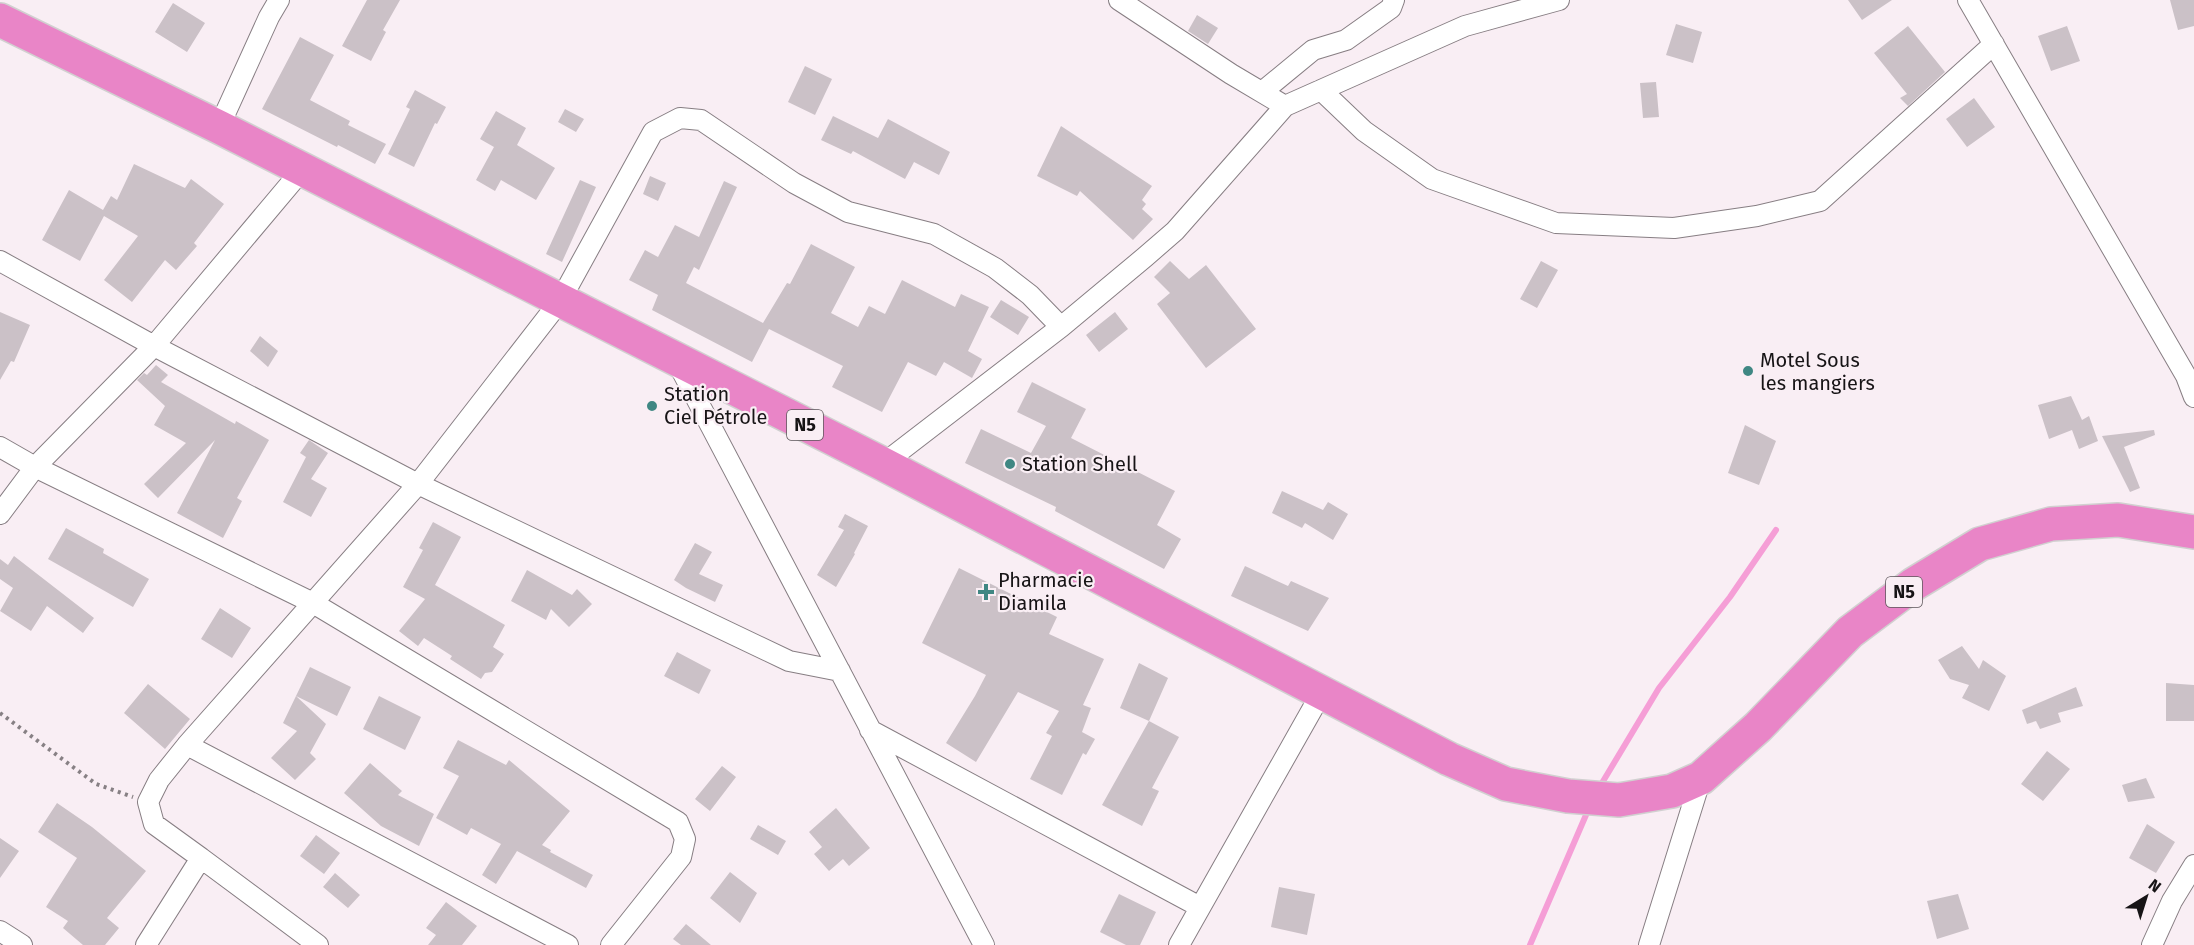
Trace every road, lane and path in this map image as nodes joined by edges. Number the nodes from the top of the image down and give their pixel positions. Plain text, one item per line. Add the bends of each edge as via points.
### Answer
1 (279, 0) edge
2 (1119, 0) edge
3 (1394, 0) edge
4 (1559, 0) edge
5 (1968, 0) edge
6 (0, 20) edge
7 (1994, 44) junction
8 (1321, 90) junction
9 (1262, 92) junction
10 (1285, 106) junction
11 (219, 127) junction
12 (302, 170) junction
13 (0, 261) edge
14 (560, 301) junction
15 (1061, 327) junction
16 (154, 346) junction
17 (676, 360) junction
18 (2190, 376) edge
19 (2194, 397) edge
20 (0, 447) edge
21 (883, 464) junction
22 (35, 467) junction
23 (418, 484) junction
24 (0, 514) edge
25 (2194, 532) edge
26 (313, 603) junction
27 (840, 671) junction
28 (1322, 692) junction
29 (0, 713) edge
30 (870, 730) junction
31 (187, 745) junction
32 (1686, 785) junction
33 (148, 802) junction
34 (201, 858) junction
35 (2194, 865) edge
36 (1200, 907) junction
37 (0, 931) edge
38 (22, 945) edge
39 (146, 945) edge
40 (318, 945) edge
41 (568, 945) edge
42 (611, 945) edge
43 (984, 945) edge
44 (1179, 945) edge
45 (1649, 945) edge
46 (2152, 945) edge

1 - 11 street
2 - 9 street
3 - 9 street via 1390,8 1346,40 1313,50
4 - 8 street via 1465,26
5 - 7 street
6 - 11 highway, N5
7 - 8 street via 1820,201 1757,216 1674,228 1556,223 1432,179 1364,131
7 - 18 street
8 - 10 street
9 - 10 street
10 - 15 street via 1175,231
11 - 12 highway, N5
12 - 14 highway, N5
12 - 16 street
13 - 16 street
14 - 15 street via 653,132 680,118 701,120 794,183 849,212 934,234 975,256 1030,295
14 - 17 highway, N5
14 - 23 street
15 - 21 street
16 - 22 street
16 - 23 street
17 - 21 highway, N5
17 - 27 street
18 - 19 street
20 - 22 street
21 - 28 highway, N5
22 - 24 street
22 - 26 street
23 - 26 street
23 - 27 street via 789,661
25 - 32 highway, N5 via 2118,520 2051,524 1980,544 1914,584 1850,632 1758,727
26 - 31 street
26 - 42 street via 678,822 685,839 681,857
27 - 30 street
28 - 32 highway, N5 via 1449,759 1506,784 1568,796 1619,800
28 - 36 street
29 - 33 path via 96,784
30 - 36 street
30 - 43 street
31 - 33 street via 159,780
31 - 41 street
32 - 45 street
33 - 34 street via 154,824
34 - 39 street
34 - 40 street
35 - 46 street
36 - 44 street
37 - 38 street

